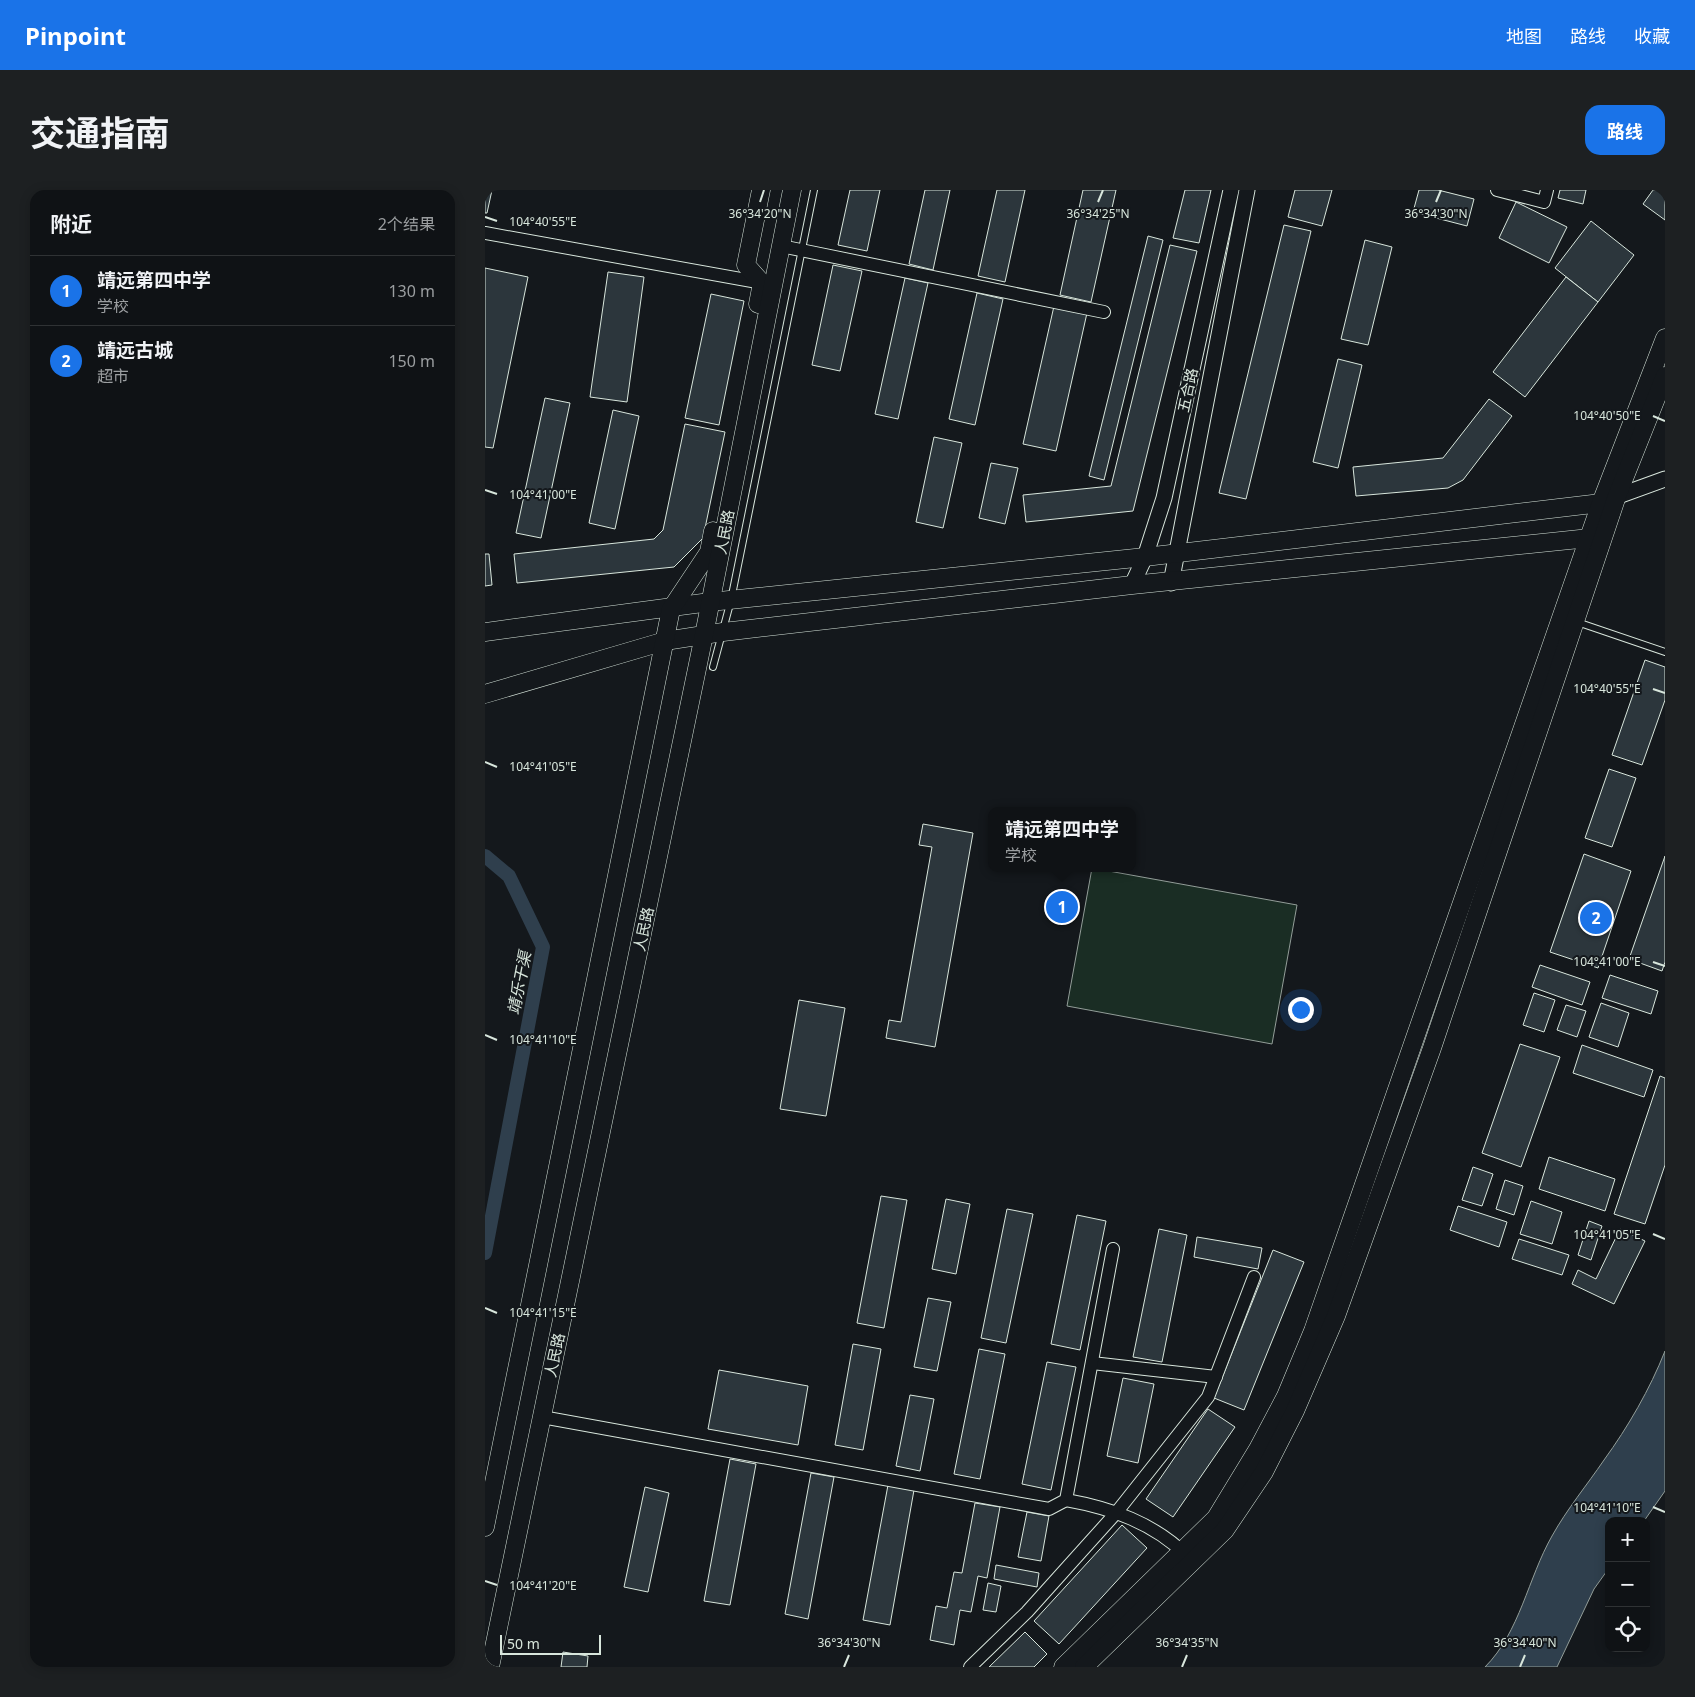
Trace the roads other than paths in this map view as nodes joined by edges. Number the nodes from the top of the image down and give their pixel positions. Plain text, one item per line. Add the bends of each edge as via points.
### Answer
1 (761, 190) edge
2 (792, 190) edge
3 (813, 190) edge
4 (1231, 190) edge
5 (1247, 190) edge
6 (1497, 190) edge
7 (1547, 190) edge
8 (485, 233) edge
9 (781, 246) junction
10 (801, 250) junction
11 (767, 284) junction
12 (1104, 312) dead end
13 (1665, 338) edge
14 (1665, 376) edge
15 (1665, 479) edge
16 (1617, 496) junction
17 (1601, 503) junction
18 (1597, 537) junction
19 (1177, 552) junction
20 (1145, 557) junction
21 (1171, 583) junction
22 (1132, 586) junction
23 (731, 600) junction
24 (710, 602) junction
25 (671, 609) junction
26 (1576, 622) junction
27 (485, 632) edge
28 (723, 632) junction
29 (703, 634) junction
30 (665, 641) junction
31 (1665, 652) edge
32 (713, 667) dead end
33 (485, 694) edge
34 (1113, 1250) dead end
35 (1254, 1277) dead end
36 (1092, 1363) junction
37 (1215, 1377) junction
38 (542, 1417) junction
39 (1067, 1500) junction
40 (1116, 1513) junction
41 (485, 1527) edge
42 (1188, 1556) junction
43 (490, 1667) edge
44 (970, 1667) edge
45 (1063, 1667) edge
46 (1084, 1667) edge

1 - 11 main road via 746,264
2 - 9 main road, 人民路
3 - 10 lane
4 - 20 street, 五合路 via 1164,498
5 - 19 street, 五合路
6 - 7 street via 1544,202
8 - 11 street
9 - 10 street
9 - 11 main road, 人民路
10 - 12 street
10 - 23 lane
11 - 24 main road, 人民路
11 - 25 main road, 人民路 via 709,552
13 - 17 main road
14 - 16 main road
15 - 16 street
16 - 17 street
16 - 18 main road
17 - 18 main road
17 - 19 main road
18 - 21 main road
18 - 26 main road
18 - 42 main road via 1313,1331 1286,1396 1258,1449
19 - 20 main road
19 - 21 street, 五合路
20 - 22 street, 五合路
20 - 23 main road
21 - 22 main road
22 - 28 main road
23 - 24 main road
23 - 28 lane
24 - 25 main road
24 - 29 main road, 人民路
25 - 27 main road
25 - 30 main road, 人民路
26 - 31 lane
26 - 42 main road via 1432,1048 1336,1316 1295,1411 1264,1472 1225,1530
28 - 29 main road
28 - 32 lane
29 - 30 main road
29 - 38 main road, 人民路
30 - 33 main road
30 - 41 main road, 人民路
34 - 36 street
35 - 37 street
36 - 37 street
36 - 39 street
37 - 40 street via 1208,1397
38 - 39 street via 1049,1509
38 - 43 main road, 人民路
39 - 40 street
40 - 42 street via 1158,1531
40 - 44 street via 1027,1612
42 - 45 main road
42 - 46 main road

